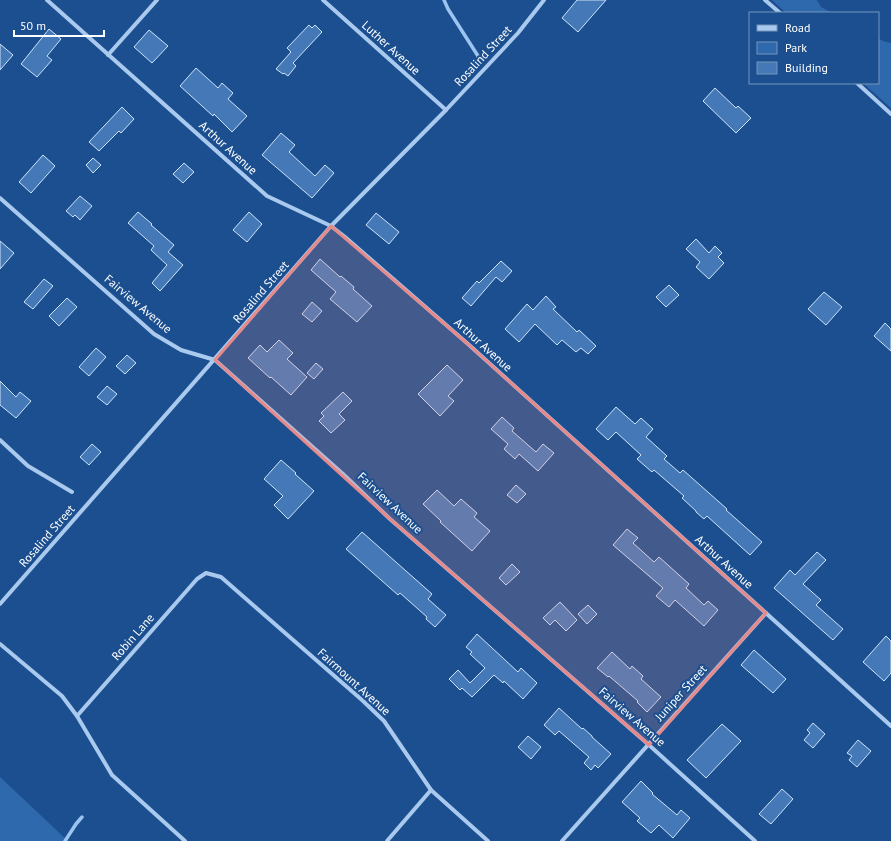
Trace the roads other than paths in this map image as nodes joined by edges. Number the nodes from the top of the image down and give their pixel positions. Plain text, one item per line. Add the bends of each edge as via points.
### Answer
1 (48, 0) edge
2 (157, 0) edge
3 (323, 0) edge
4 (544, 0) edge
5 (765, 0) edge
6 (779, 12) edge
7 (108, 55) junction
8 (858, 84) edge
9 (446, 110) junction
10 (891, 114) edge
11 (0, 198) edge
12 (331, 226) junction
13 (215, 360) junction
14 (0, 440) edge
15 (72, 492) dead end
16 (206, 573) joint
17 (0, 604) edge
18 (766, 613) junction
19 (0, 644) edge
20 (77, 716) junction
21 (891, 726) edge
22 (649, 745) junction
23 (431, 790) junction
24 (185, 841) edge
25 (387, 841) edge
26 (488, 841) edge
27 (562, 841) edge
28 (755, 841) edge

1 - 7 street, Arthur Avenue
2 - 7 street
3 - 9 street, Luther Avenue
4 - 9 street, Rosalind Street via 518,33
5 - 6 street
7 - 12 street, Arthur Avenue via 267,196
8 - 10 street
9 - 12 street, Rosalind Street
11 - 13 street, Fairview Avenue via 154,334 180,350
12 - 13 street, Rosalind Street
12 - 18 street, Arthur Avenue via 468,344
13 - 17 street, Rosalind Street
13 - 22 street, Fairview Avenue via 390,519
14 - 15 street via 28,466
16 - 20 street, Robin Lane via 197,579
16 - 23 street, Fairmount Avenue via 221,577 384,721
18 - 21 street, Arthur Avenue
18 - 22 street, Juniper Street
19 - 20 street via 62,696
20 - 24 street via 112,775
22 - 27 street, Juniper Street
22 - 28 street, Fairview Avenue
23 - 25 street
23 - 26 street, Fairmount Avenue

